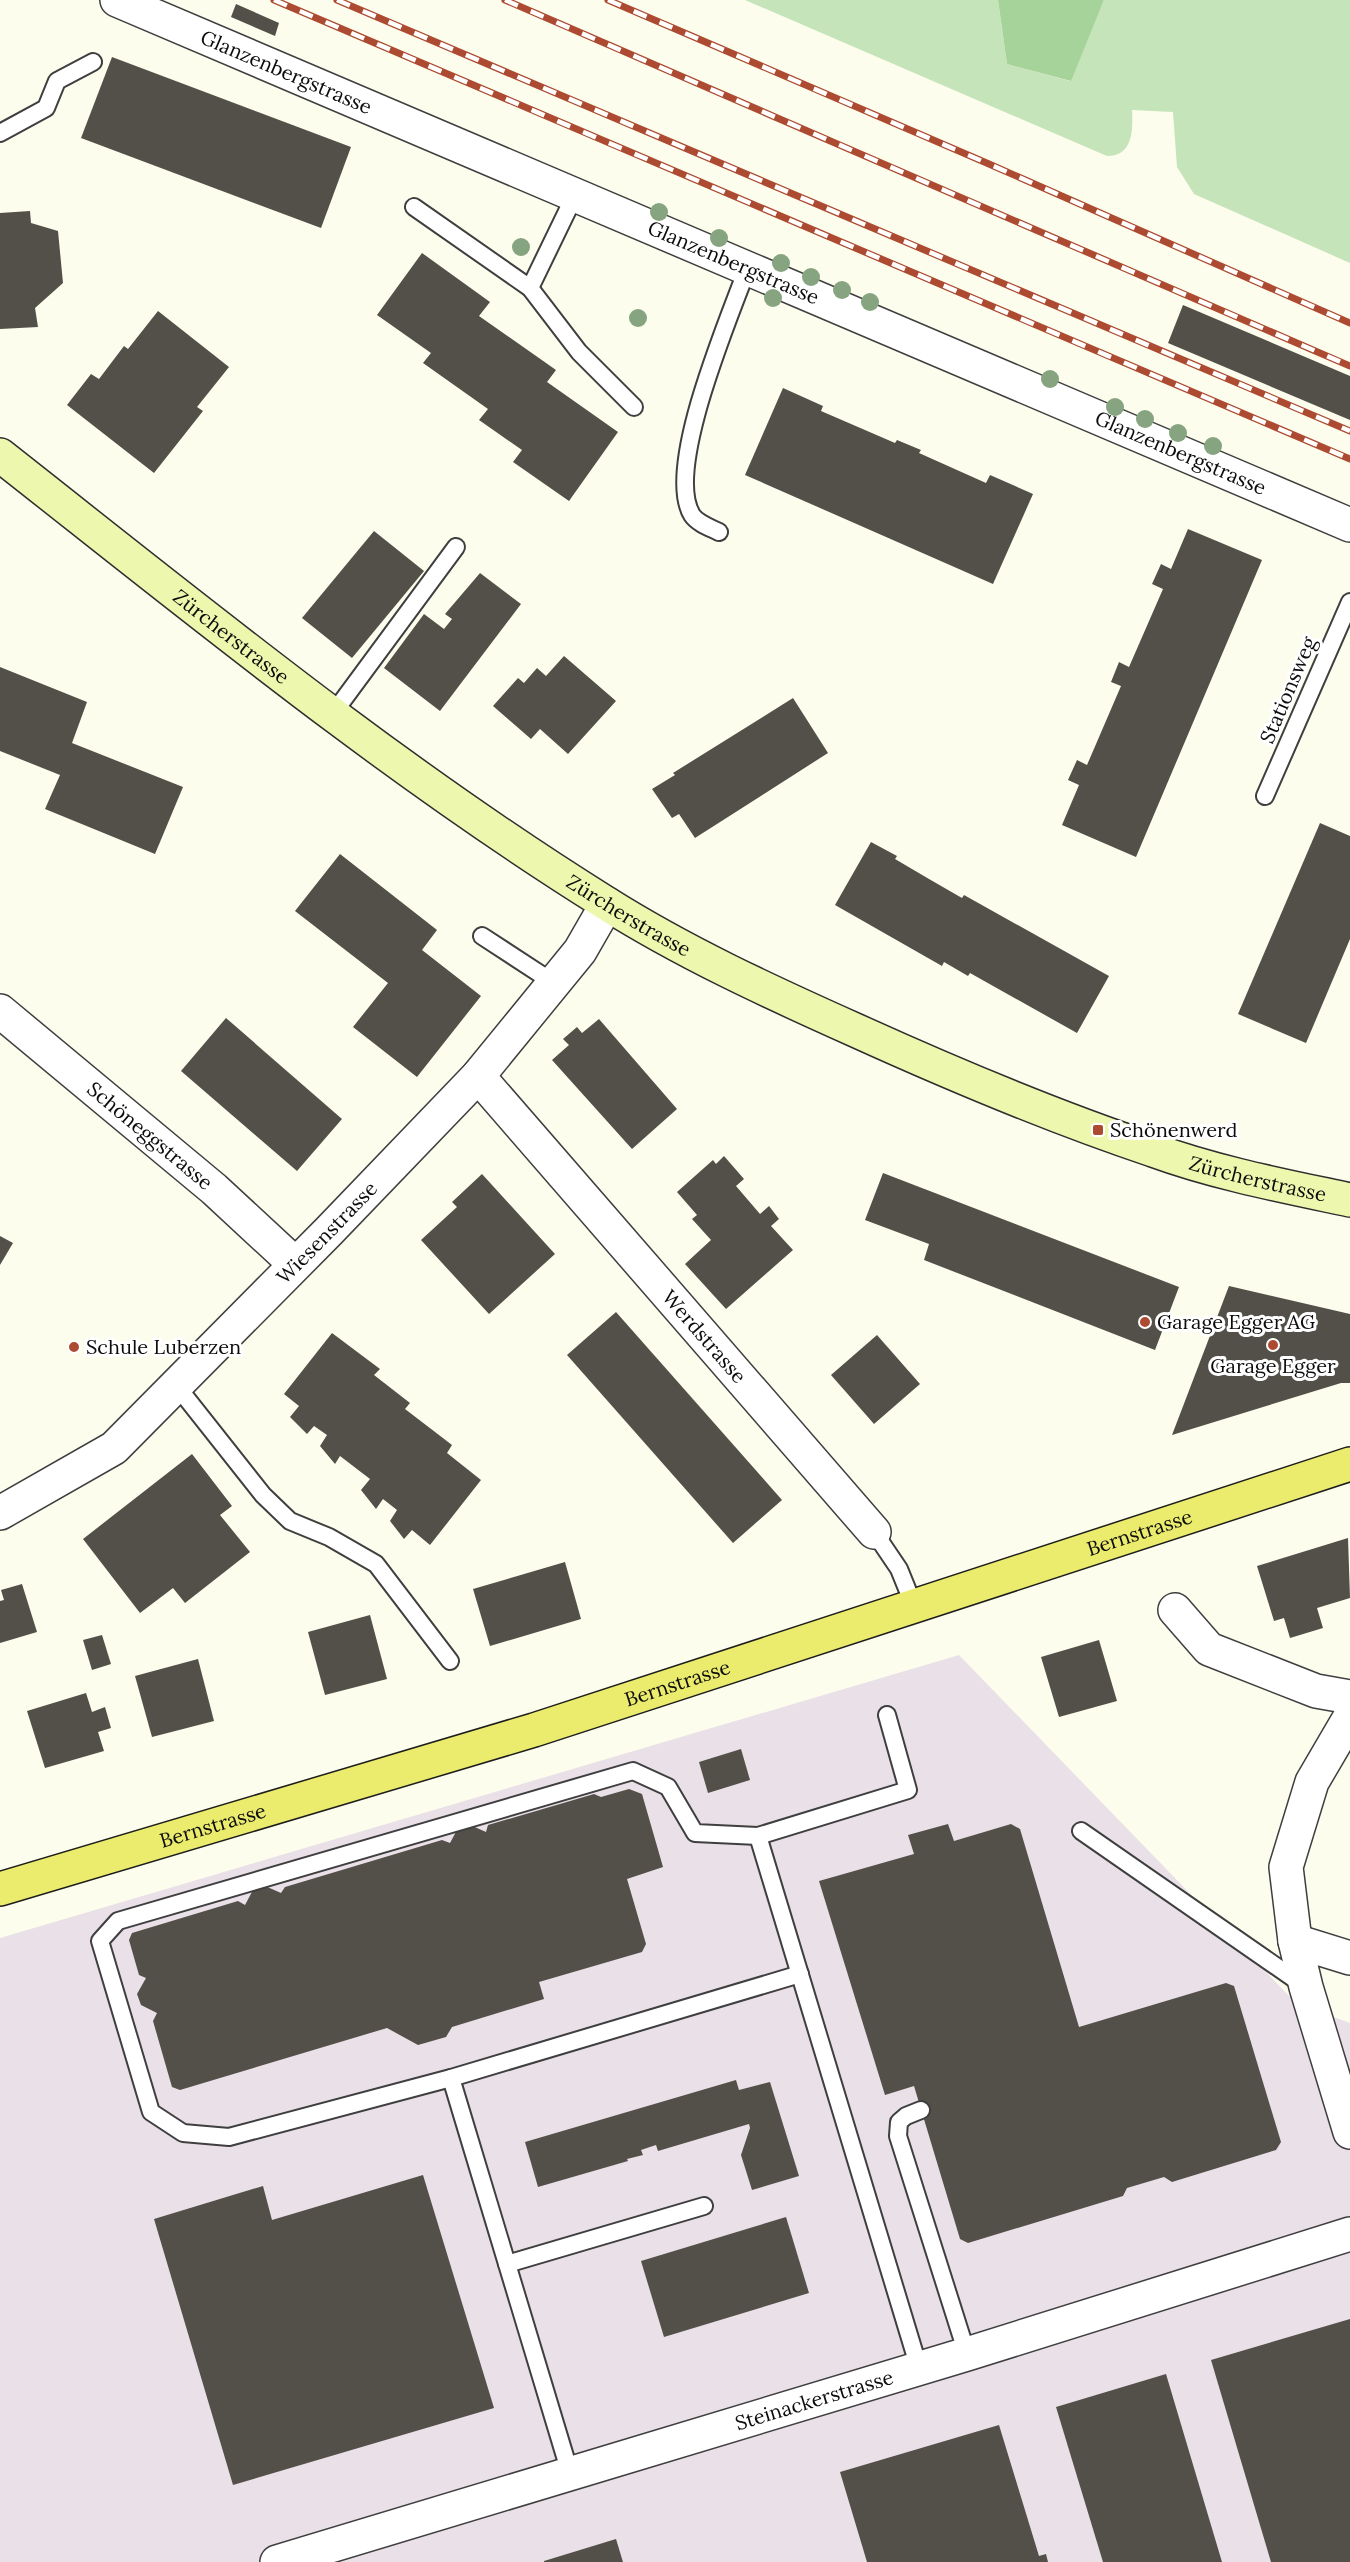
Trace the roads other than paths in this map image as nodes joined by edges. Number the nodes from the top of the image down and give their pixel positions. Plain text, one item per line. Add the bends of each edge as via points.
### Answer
1 (117, 0) edge
2 (93, 62) dead end
3 (0, 133) edge
4 (575, 195) junction
5 (414, 207) dead end
6 (747, 268) junction
7 (530, 288) junction
8 (634, 407) dead end
9 (0, 455) edge
10 (1350, 525) edge
11 (719, 532) dead end
12 (456, 547) dead end
13 (1350, 602) edge
14 (332, 715) junction
15 (1265, 796) dead end
16 (607, 904) junction
17 (482, 936) dead end
18 (554, 983) junction
19 (0, 1011) edge
20 (478, 1077) junction
21 (1350, 1200) edge
22 (295, 1264) junction
23 (176, 1385) junction
24 (1350, 1464) edge
25 (0, 1513) edge
26 (873, 1532) joint
27 (914, 1606) junction
28 (1175, 1610) dead end
29 (450, 1660) dead end
30 (1350, 1697) edge
31 (887, 1715) dead end
32 (1350, 1718) edge
33 (1081, 1831) dead end
34 (758, 1836) junction
35 (0, 1889) edge
36 (1295, 1941) junction
37 (1350, 1958) edge
38 (800, 1974) junction
39 (1306, 1987) junction
40 (450, 2078) junction
41 (921, 2110) dead end
42 (1350, 2132) edge
43 (704, 2206) dead end
44 (1350, 2234) edge
45 (507, 2264) junction
46 (967, 2354) junction
47 (919, 2368) junction
48 (570, 2473) junction
49 (312, 2557) edge
50 (277, 2562) edge

1 - 4 street, Glanzenbergstrasse
2 - 3 lane via 57,81 46,108
4 - 6 street, Glanzenbergstrasse
4 - 7 lane
5 - 7 lane
6 - 10 street, Glanzenbergstrasse
6 - 11 lane via 699,402 686,464 686,500 693,517
7 - 8 lane via 579,352
9 - 14 main road, Zürcherstrasse
12 - 14 lane
13 - 15 lane, Stationsweg
14 - 16 main road, Zürcherstrasse via 483,824
16 - 18 street, Wiesenstrasse via 580,951
16 - 21 main road, Zürcherstrasse via 766,990 955,1075 1155,1152
17 - 18 lane
18 - 20 street, Wiesenstrasse
19 - 22 street, Schöneggstrasse via 214,1189
20 - 22 street, Wiesenstrasse
20 - 26 street, Werdstrasse
22 - 23 street, Wiesenstrasse
23 - 25 street, Wiesenstrasse via 114,1448
23 - 29 lane via 263,1495 290,1521 376,1564
24 - 27 main road, Bernstrasse
26 - 27 lane, Werdstrasse via 899,1569
27 - 35 main road, Bernstrasse via 534,1730
28 - 30 street via 1209,1649 1316,1690
31 - 34 lane via 908,1790
32 - 36 street via 1312,1782 1286,1867
33 - 39 lane
34 - 38 lane
34 - 40 lane via 695,1833 668,1787 633,1771 118,1921 100,1941 151,2112 183,2133 229,2137
36 - 37 street
36 - 39 street
38 - 40 lane
38 - 47 lane
39 - 42 street
40 - 45 lane
41 - 46 lane via 899,2122 898,2136
43 - 45 lane
44 - 46 street, Steinackerstrasse
45 - 48 lane
46 - 47 street, Steinackerstrasse
47 - 48 street, Steinackerstrasse
48 - 49 street, Steinackerstrasse
49 - 50 street, Steinackerstrasse

